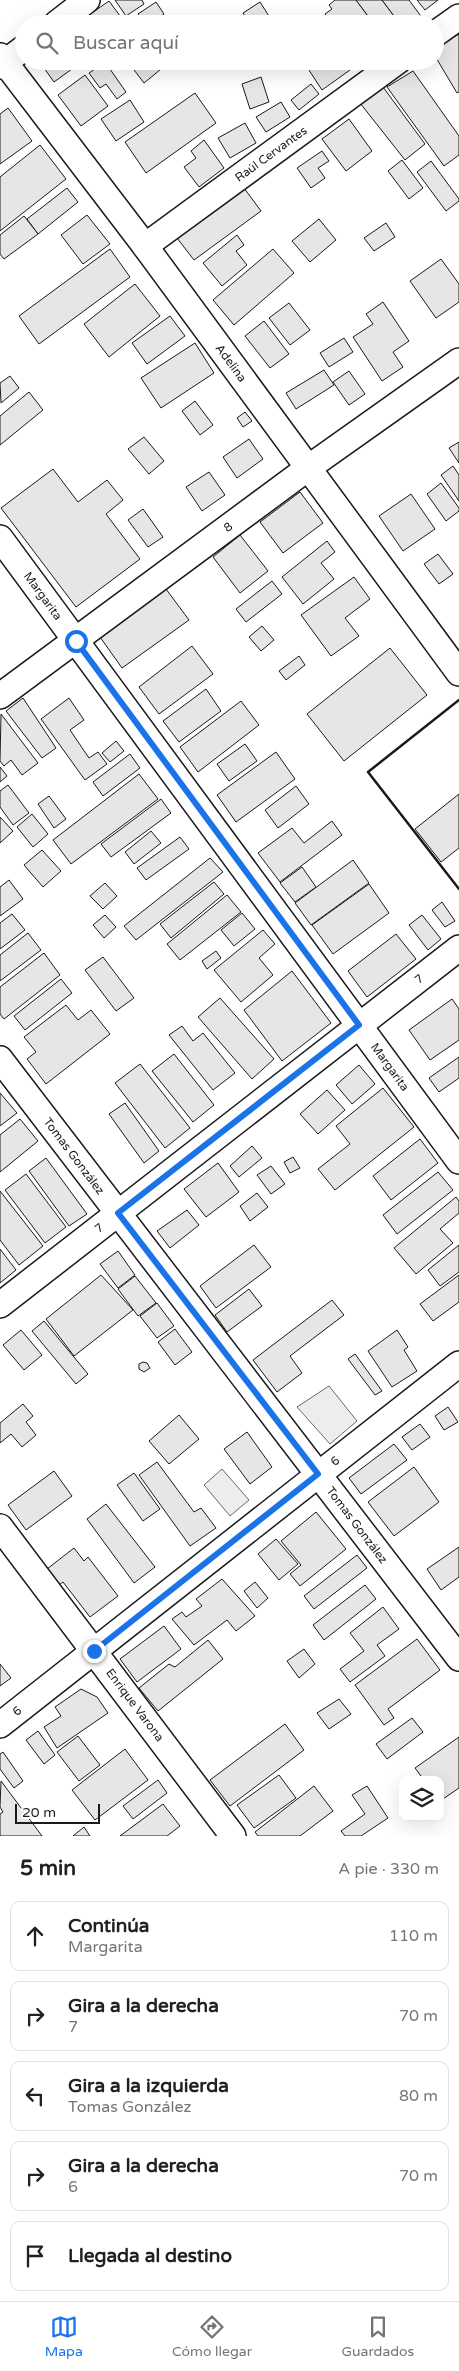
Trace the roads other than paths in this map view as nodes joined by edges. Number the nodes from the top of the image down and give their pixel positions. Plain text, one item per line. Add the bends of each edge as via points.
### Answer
1 (87, 0) edge
2 (68, 15) edge
3 (459, 16) edge
4 (444, 27) edge
5 (7, 58) edge
6 (15, 69) edge
7 (16, 70) edge
8 (386, 70) edge
9 (145, 246) junction
10 (459, 361) edge
11 (308, 468) junction
12 (0, 538) edge
13 (76, 641) junction
14 (459, 674) edge
15 (0, 696) edge
16 (459, 948) edge
17 (359, 1025) junction
18 (0, 1059) edge
19 (459, 1161) edge
20 (118, 1213) junction
21 (0, 1305) edge
22 (459, 1364) edge
23 (318, 1474) junction
24 (0, 1527) edge
25 (94, 1651) junction
26 (459, 1658) edge
27 (0, 1725) edge
28 (233, 1836) edge

1 - 2 street
3 - 4 street
5 - 6 street, Adelina
7 - 9 street, Adelina
8 - 9 street, Raúl Cervantes
9 - 11 street, Adelina
10 - 11 street, 8
11 - 13 street, 8
11 - 14 street, Adelina
12 - 13 street, Margarita
13 - 15 street, 8
13 - 17 street, Margarita
16 - 17 street, 7
17 - 19 street, Margarita
17 - 20 street, 7
18 - 20 street, Tomas González
20 - 21 street, 7
20 - 23 street, Tomas González
22 - 23 street, 6
23 - 25 street, 6
23 - 26 street, Tomas González
24 - 25 street, Enrique Varona
25 - 27 street, 6
25 - 28 street, Enrique Varona

